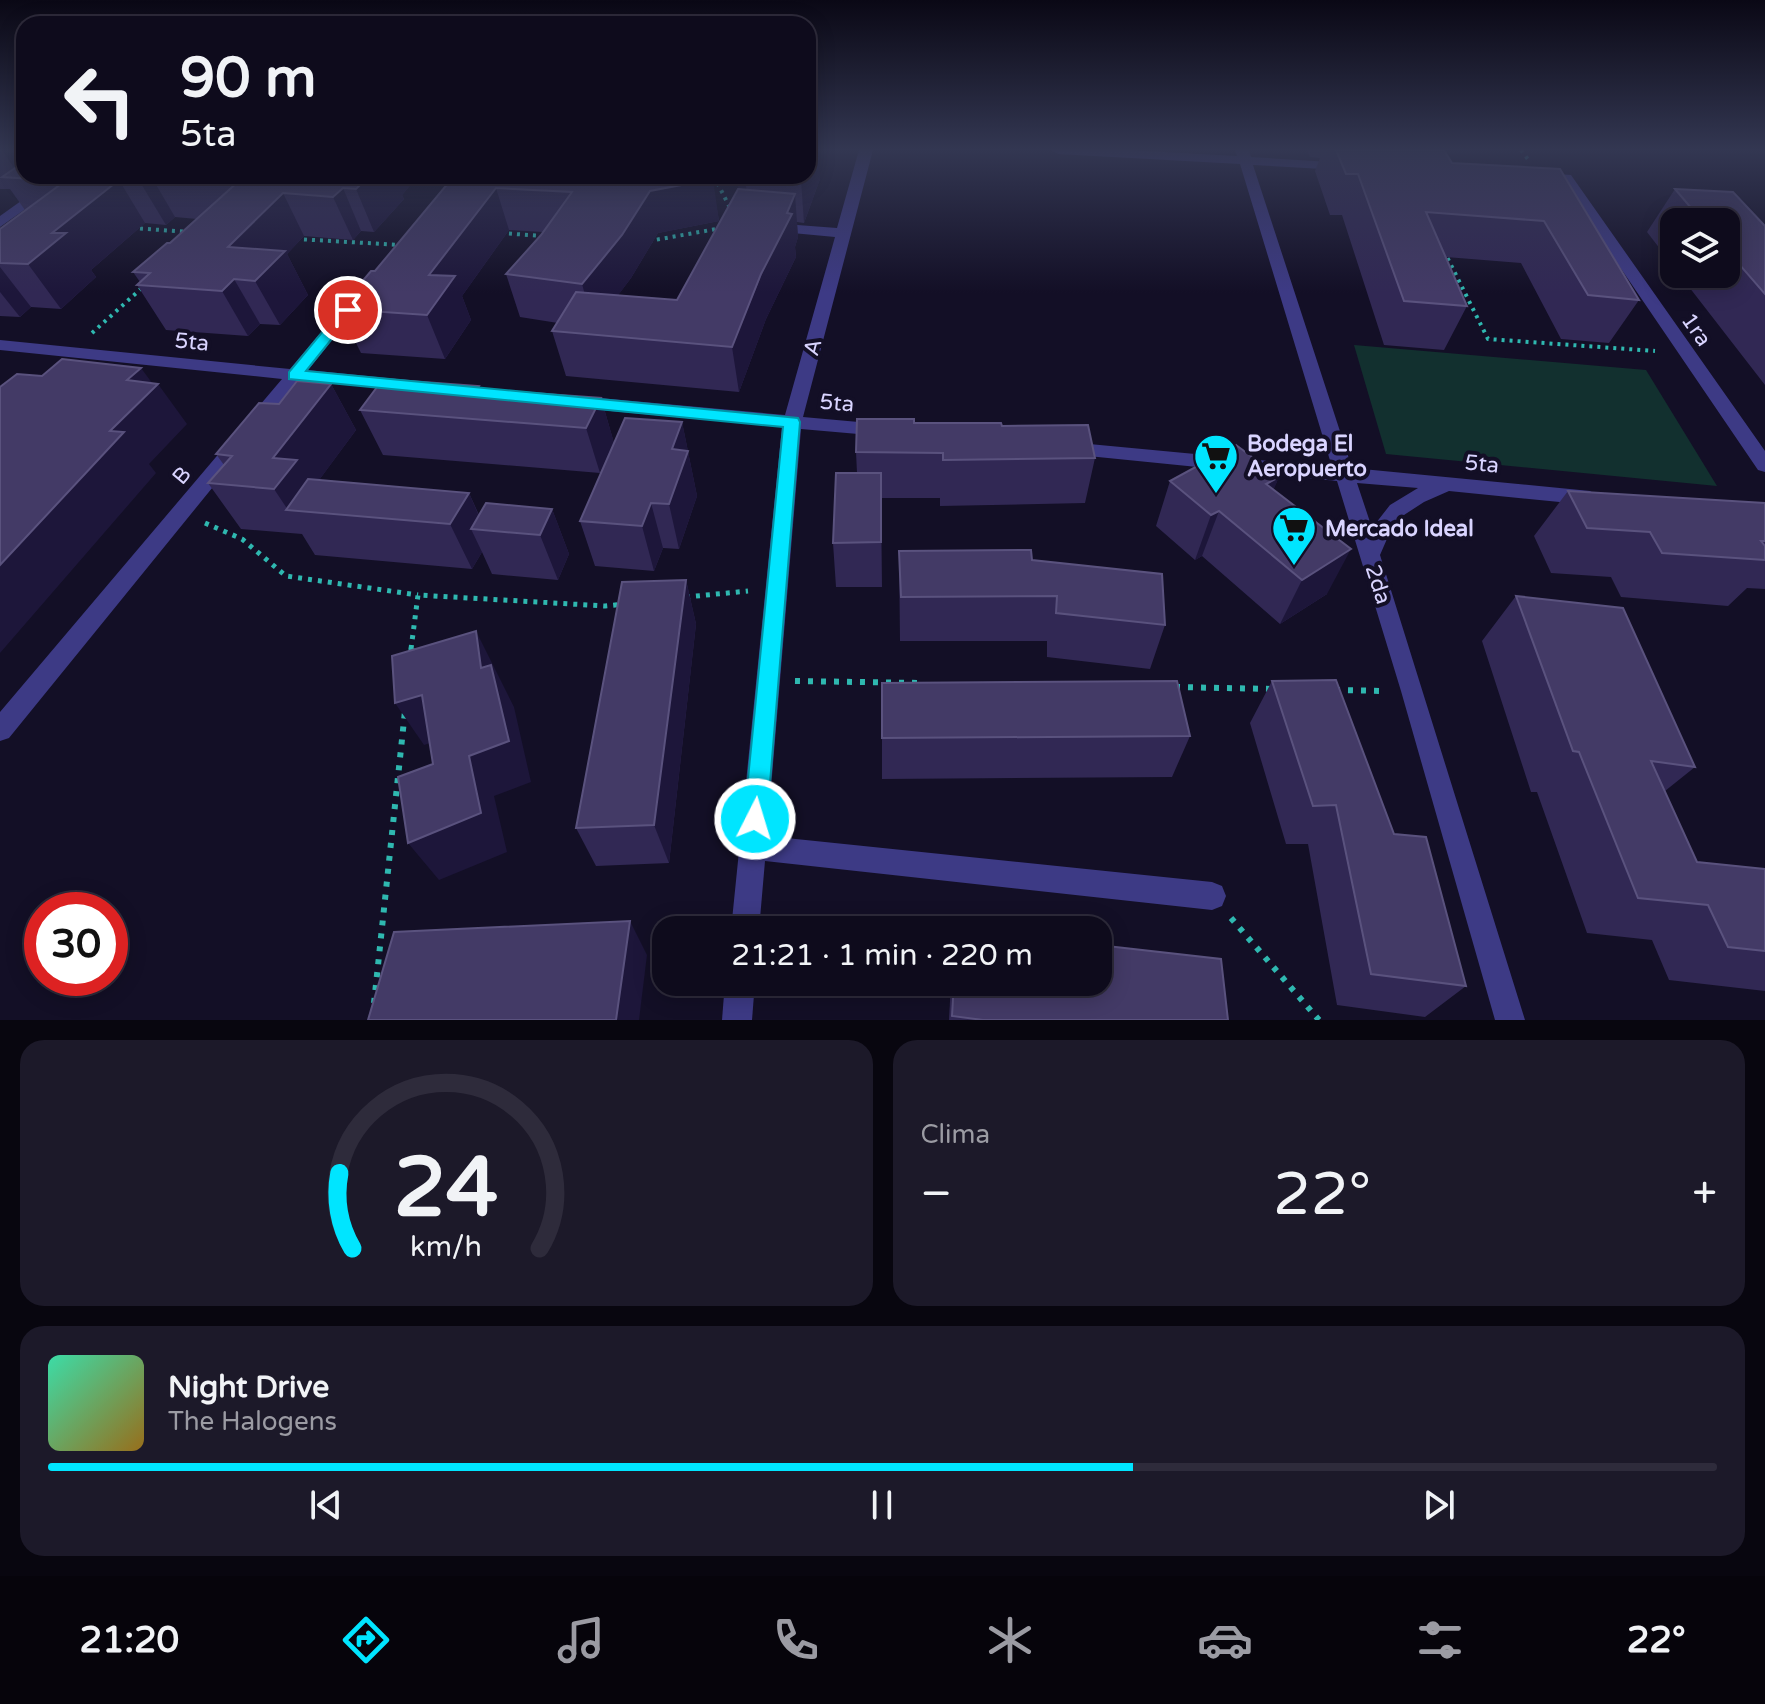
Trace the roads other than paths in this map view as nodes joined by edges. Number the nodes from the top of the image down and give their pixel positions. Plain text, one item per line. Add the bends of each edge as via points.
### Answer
1 (35, 198) edge
2 (853, 198) edge
3 (1257, 198) edge
4 (1580, 198) edge
5 (0, 223) edge
6 (738, 225) edge
7 (843, 233) junction
8 (402, 245) edge
9 (0, 345) edge
10 (294, 375) junction
11 (419, 387) edge
12 (559, 400) edge
13 (792, 422) junction
14 (902, 432) edge
15 (1044, 446) edge
16 (1765, 465) edge
17 (1344, 474) junction
18 (1449, 484) junction
19 (1607, 499) edge
20 (1370, 555) junction
21 (0, 730) edge
22 (753, 847) junction
23 (1212, 896) road end
24 (746, 916) edge
25 (739, 996) edge
26 (737, 1020) edge
27 (1510, 1020) edge

1 - 5 street
2 - 7 street, A
3 - 17 street, 2da
4 - 16 street, 1ra
6 - 7 street
7 - 13 street, A
8 - 10 street, B
9 - 10 street, 5ta
10 - 11 street, 5ta
10 - 21 street, B
12 - 13 street, 5ta
13 - 14 street, 5ta
13 - 22 street, A
15 - 17 street, 5ta
17 - 18 street, 5ta
17 - 20 street, 2da
18 - 19 street, 5ta
18 - 20 street via 1408,498 1380,526
20 - 27 street, 2da
22 - 23 street
22 - 24 street, A
25 - 26 street

